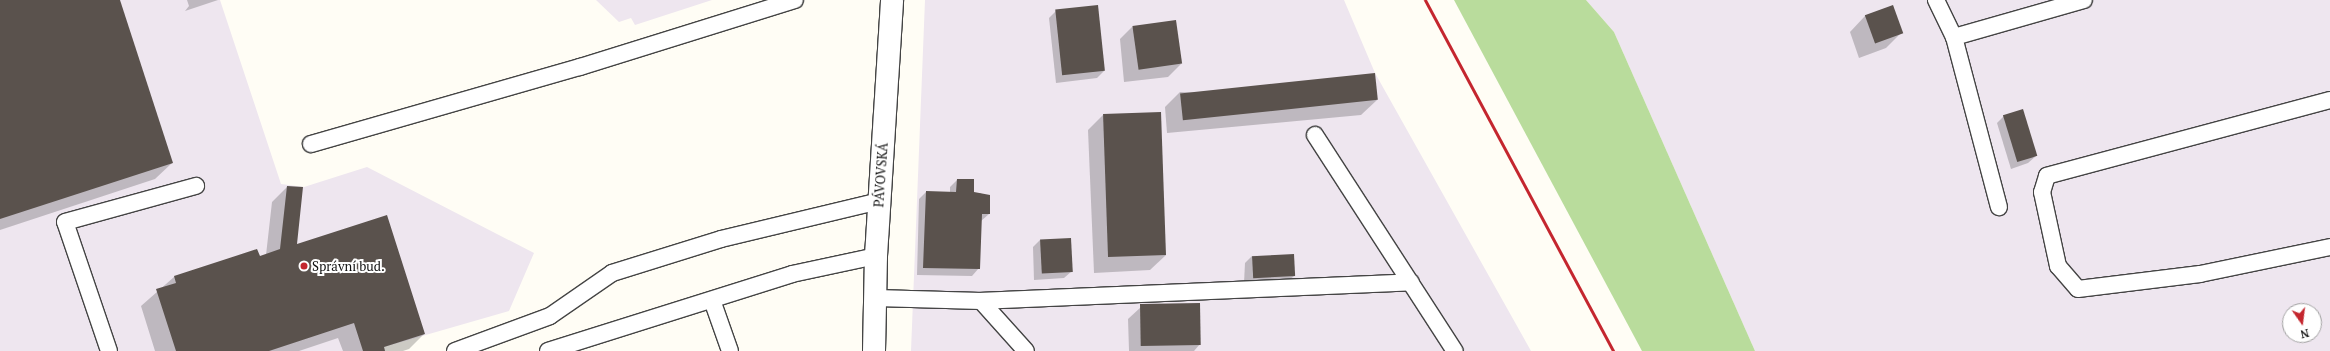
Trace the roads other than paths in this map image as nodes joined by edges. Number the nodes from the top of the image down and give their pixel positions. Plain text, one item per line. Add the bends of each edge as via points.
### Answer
1 (796, 0) edge
2 (892, 0) edge
3 (1936, 0) edge
4 (2084, 0) edge
5 (1954, 37) junction
6 (2330, 100) edge
7 (1315, 135) dead end
8 (311, 144) dead end
9 (196, 186) dead end
10 (879, 201) junction
11 (1999, 207) dead end
12 (2330, 247) edge
13 (876, 256) junction
14 (1411, 282) junction
15 (876, 298) junction
16 (712, 300) junction
17 (981, 301) junction
18 (109, 351) edge
19 (455, 351) edge
20 (548, 351) edge
21 (730, 351) edge
22 (874, 351) edge
23 (1026, 351) edge
24 (1456, 351) edge

1 - 8 lane
2 - 10 street, PÁVOVSKÁ
3 - 5 lane
4 - 5 lane
5 - 11 lane
6 - 12 lane via 2047,176 2042,192 2058,266 2078,289 2200,274
7 - 14 lane
9 - 18 lane via 65,222
10 - 13 street, PÁVOVSKÁ
10 - 19 lane via 721,240 612,273 550,316
13 - 15 street, PÁVOVSKÁ
13 - 16 lane via 792,274
14 - 17 lane
14 - 24 lane
15 - 17 lane
15 - 22 street, PÁVOVSKÁ
16 - 20 lane
16 - 21 lane
17 - 23 lane

